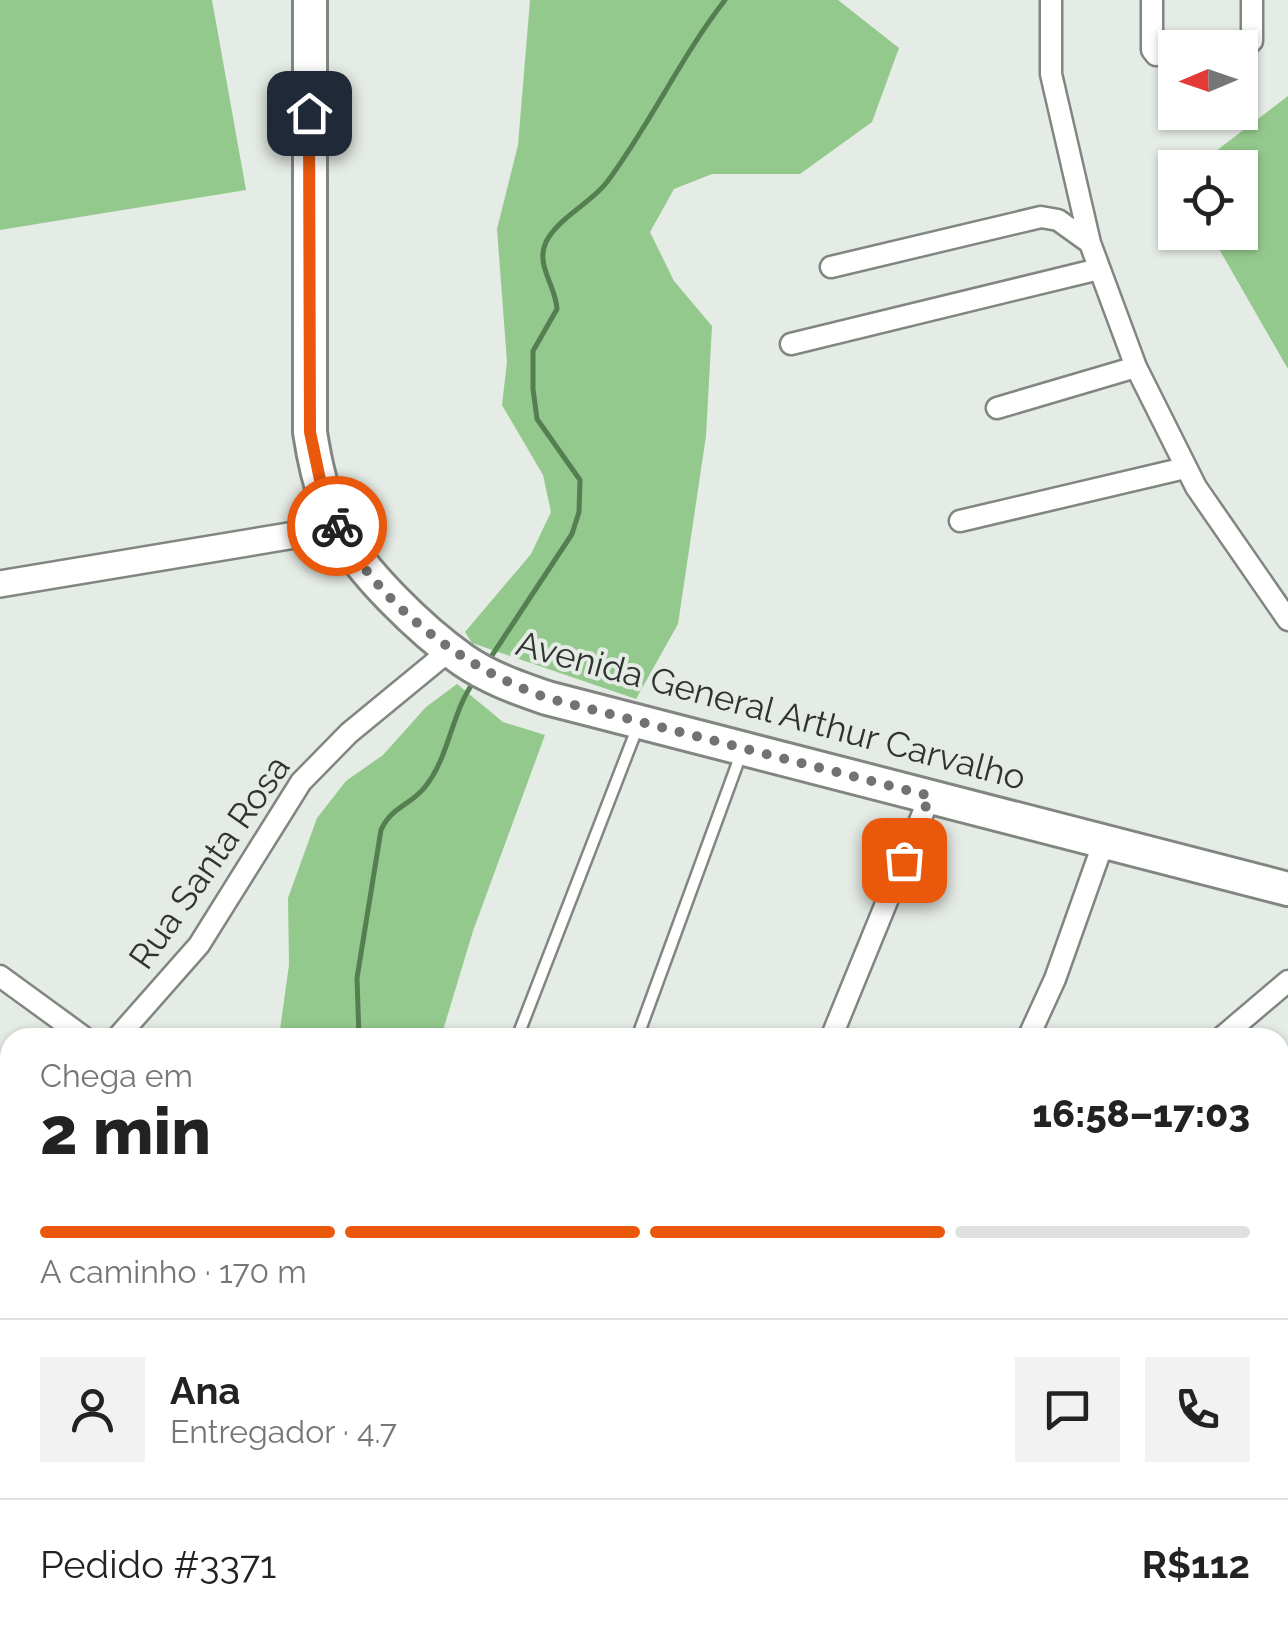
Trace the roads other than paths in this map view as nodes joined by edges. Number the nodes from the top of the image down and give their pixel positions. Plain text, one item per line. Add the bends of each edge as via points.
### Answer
1 (310, 0) edge
2 (1051, 0) edge
3 (1152, 0) edge
4 (1252, 0) edge
5 (1252, 30) edge
6 (1158, 55) edge
7 (1090, 243) junction
8 (831, 268) dead end
9 (1099, 269) junction
10 (791, 344) dead end
11 (1136, 367) junction
12 (997, 408) dead end
13 (1185, 468) junction
14 (960, 521) dead end
15 (337, 528) junction
16 (0, 584) edge
17 (1288, 620) edge
18 (457, 655) junction
19 (640, 722) junction
20 (743, 748) junction
21 (930, 796) junction
22 (1104, 842) junction
23 (1288, 889) edge
24 (0, 976) edge
25 (1288, 981) edge
26 (71, 1028) edge
27 (126, 1028) edge
28 (521, 1028) edge
29 (641, 1028) edge
30 (835, 1028) edge
31 (1033, 1028) edge
32 (1233, 1028) edge

1 - 15 main road, Avenida General Arthur Carvalho via 310,432
2 - 7 street via 1050,74
3 - 6 street via 1152,50
4 - 5 street
7 - 8 street via 1058,220 1041,218
7 - 9 street
9 - 10 street
9 - 11 street
11 - 12 street
11 - 13 street
13 - 14 street
13 - 17 street
15 - 16 street
15 - 18 main road, Avenida General Arthur Carvalho via 359,560
18 - 19 main road, Avenida General Arthur Carvalho via 502,682
18 - 27 street, Rua Santa Rosa via 349,733 301,782 199,945
19 - 20 main road, Avenida General Arthur Carvalho
19 - 28 lane
20 - 21 main road, Avenida General Arthur Carvalho
20 - 29 lane
21 - 22 main road, Avenida General Arthur Carvalho
21 - 30 street
22 - 23 main road, Avenida General Arthur Carvalho
22 - 31 street
24 - 26 street
25 - 32 street

